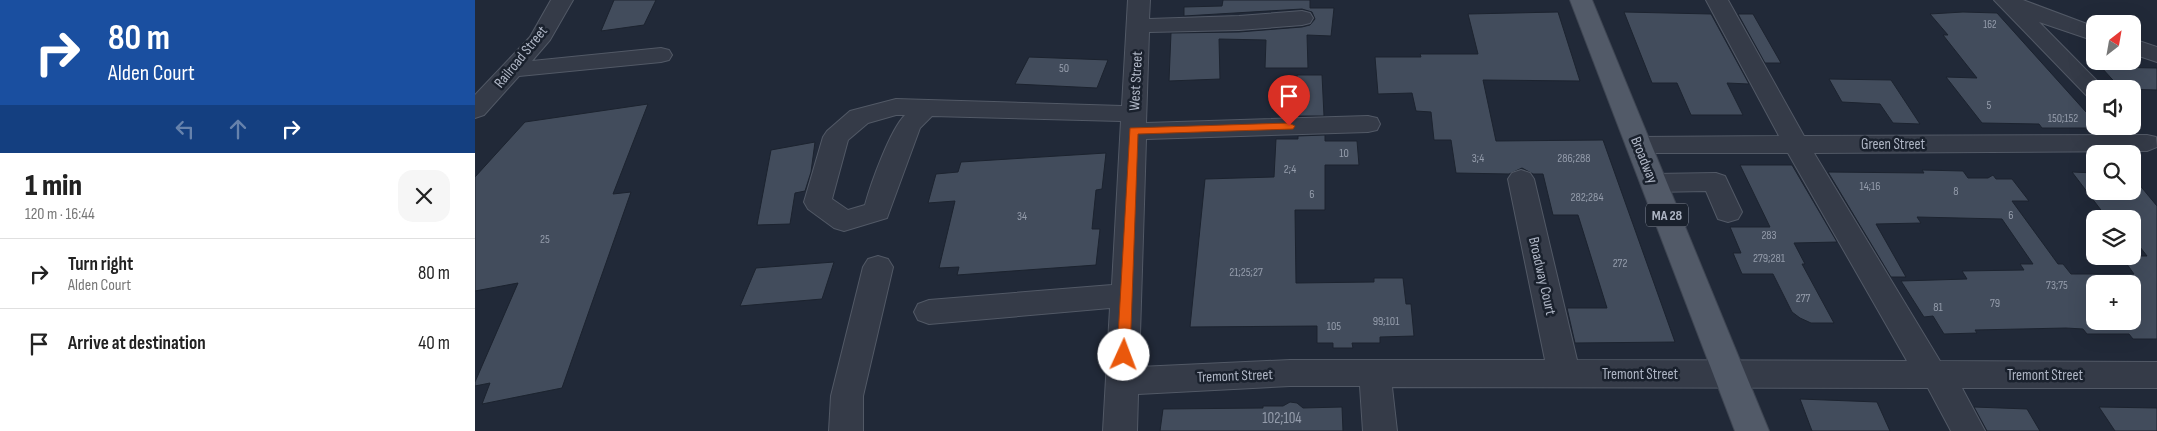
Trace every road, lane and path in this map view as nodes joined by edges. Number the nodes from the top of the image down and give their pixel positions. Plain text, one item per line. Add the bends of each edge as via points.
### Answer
1 (562, 0) edge
2 (1581, 0) edge
3 (1717, 0) edge
4 (2006, 0) edge
5 (1139, 13) edge
6 (1302, 18) dead end
7 (2086, 31) edge
8 (2141, 49) edge
9 (661, 55) dead end
10 (2157, 55) edge
11 (513, 70) junction
12 (2086, 82) edge
13 (926, 108) junction
14 (475, 110) edge
15 (1134, 122) junction
16 (1368, 124) dead end
17 (2145, 140) edge
18 (1796, 144) junction
19 (1639, 145) junction
20 (1521, 179) dead end
21 (1654, 183) junction
22 (1728, 212) dead end
23 (878, 267) dead end
24 (1126, 295) junction
25 (929, 312) dead end
26 (1375, 374) junction
27 (1564, 374) junction
28 (1729, 374) junction
29 (1934, 374) junction
30 (2157, 375) edge
31 (1122, 380) junction
32 (846, 431) edge
33 (1120, 431) edge
34 (1380, 431) edge
35 (1752, 431) edge
36 (1968, 431) edge

1 - 11 street, Railroad Street via 539,40
2 - 19 main road, Broadway / MA 28
3 - 18 street
4 - 7 street
4 - 12 street
5 - 6 street via 1239,23
5 - 15 street, West Street
8 - 10 street
9 - 11 street
11 - 14 street, Railroad Street
13 - 13 street via 896,108 859,117 836,137 819,202 844,221 877,210 909,125
13 - 15 street
15 - 16 street
15 - 24 street, West Street
17 - 18 street, Green Street
18 - 19 street, Green Street
18 - 29 street
19 - 21 main road, Broadway / MA 28
20 - 27 street, Broadway Court
21 - 22 street via 1716,182
21 - 28 main road, Broadway / MA 28
23 - 32 street via 847,396
24 - 25 street
24 - 31 street, West Street
26 - 27 street, Tremont Street
26 - 31 street, Tremont Street
26 - 34 street
27 - 28 street, Tremont Street
28 - 29 street, Tremont Street
28 - 35 main road, Broadway / MA 28
29 - 30 street, Tremont Street
29 - 36 street
31 - 33 street, West Street

